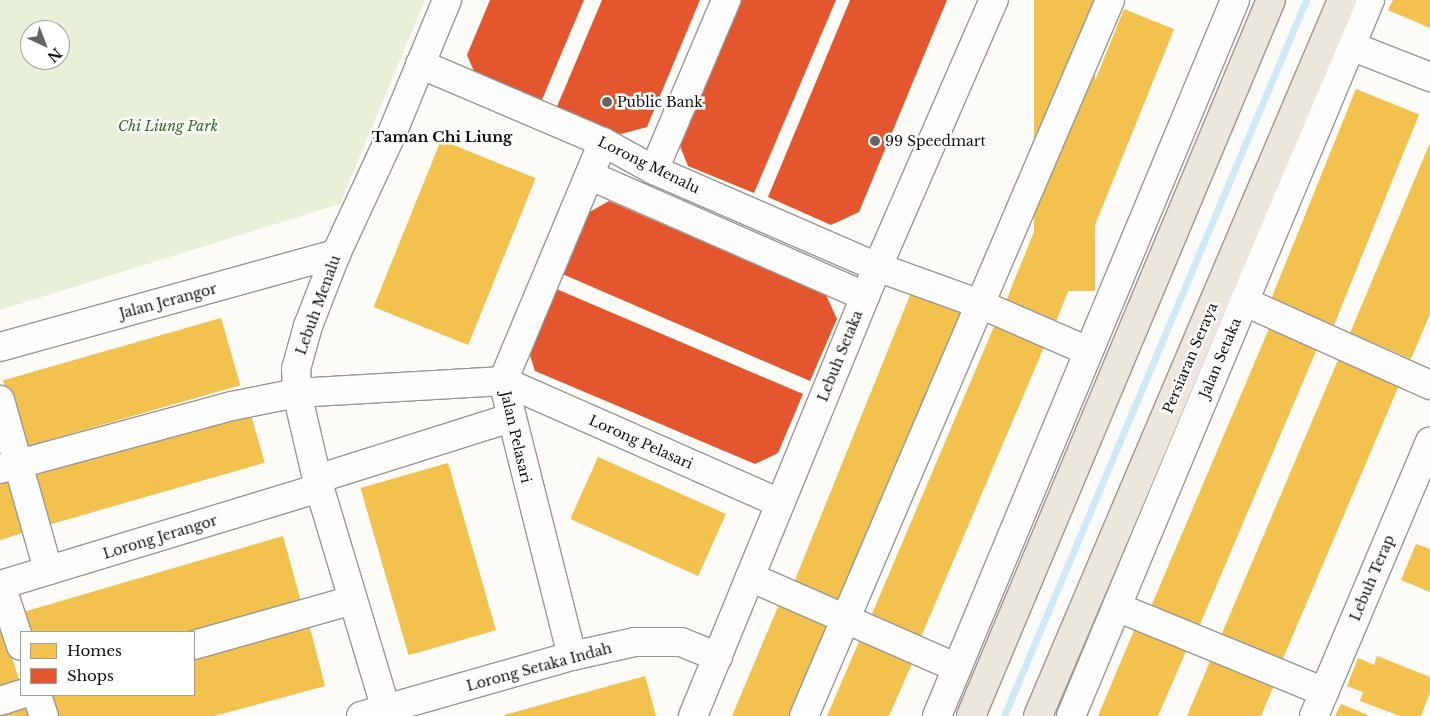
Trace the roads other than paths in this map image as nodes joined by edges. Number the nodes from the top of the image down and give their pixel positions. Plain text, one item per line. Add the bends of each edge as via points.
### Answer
1 (447, 0) edge
2 (726, 0) edge
3 (994, 0) edge
4 (1110, 0) edge
5 (1342, 0) edge
6 (1370, 0) edge
7 (1230, 2) edge
8 (1268, 9) edge
9 (1351, 46) junction
10 (420, 64) junction
11 (1430, 77) edge
12 (603, 142) junction
13 (654, 170) junction
14 (591, 176) junction
15 (336, 254) junction
16 (877, 267) junction
17 (864, 296) junction
18 (1244, 301) junction
19 (980, 304) junction
20 (0, 347) edge
21 (1088, 351) junction
22 (503, 381) junction
23 (1430, 385) edge
24 (297, 393) junction
25 (0, 400) edge
26 (510, 418) junction
27 (1430, 441) edge
28 (9, 466) edge
29 (318, 484) junction
30 (780, 503) junction
31 (48, 570) junction
32 (750, 577) junction
33 (1, 585) edge
34 (353, 600) junction
35 (1116, 607) junction
36 (845, 618) junction
37 (20, 643) edge
38 (195, 645) edge
39 (572, 656) junction
40 (718, 657) junction
41 (957, 668) junction
42 (20, 694) edge
43 (37, 696) edge
44 (0, 700) edge
45 (1319, 704) edge
46 (379, 714) edge
47 (44, 716) edge
48 (693, 716) edge
49 (804, 716) edge
50 (937, 716) edge
51 (971, 716) edge
52 (1038, 716) edge
53 (1071, 716) edge

1 - 10 street, Lebuh Menalu
2 - 13 street
3 - 16 street, Lebuh Setaka
4 - 19 street
5 - 52 main road, Persiaran Seraya
6 - 9 street, Jalan Setaka
7 - 8 street
7 - 21 street
8 - 51 main road
9 - 11 street
9 - 18 street, Jalan Setaka
10 - 12 street, Lorong Menalu
10 - 15 street, Lebuh Menalu
12 - 13 street, Lorong Menalu
12 - 14 street, Jalan Pelasari
13 - 16 street, Lorong Menalu
14 - 17 street
14 - 22 street, Jalan Pelasari
15 - 20 street, Jalan Jerangor
15 - 24 street, Lebuh Menalu via 303,343 296,369
16 - 17 street, Lebuh Setaka
16 - 19 street, Lorong Menalu
17 - 30 street, Lebuh Setaka
18 - 23 street
18 - 35 street, Jalan Setaka
19 - 21 street, Lorong Menalu
19 - 36 street
21 - 41 street
22 - 24 street
22 - 26 street, Jalan Pelasari
22 - 30 street, Lorong Pelasari
24 - 28 street via 232,406
24 - 29 street, Lebuh Menalu
25 - 28 street
26 - 29 street, Lorong Jerangor
26 - 39 street, Jalan Pelasari
27 - 45 street, Lebuh Terap
28 - 31 street
29 - 31 street, Lorong Jerangor
29 - 34 street, Lebuh Menalu
30 - 32 street, Lebuh Setaka
31 - 33 street, Lorong Jerangor
32 - 36 street
32 - 40 street, Lebuh Setaka
33 - 37 street
34 - 38 street
34 - 46 street, Lebuh Menalu
35 - 45 street
35 - 53 street, Jalan Setaka
36 - 41 street
36 - 49 street
39 - 40 street, Lorong Setaka Indah via 635,642 681,642
39 - 46 street, Lorong Setaka Indah
40 - 48 street, Lebuh Setaka
41 - 50 street
42 - 44 street
43 - 47 street

